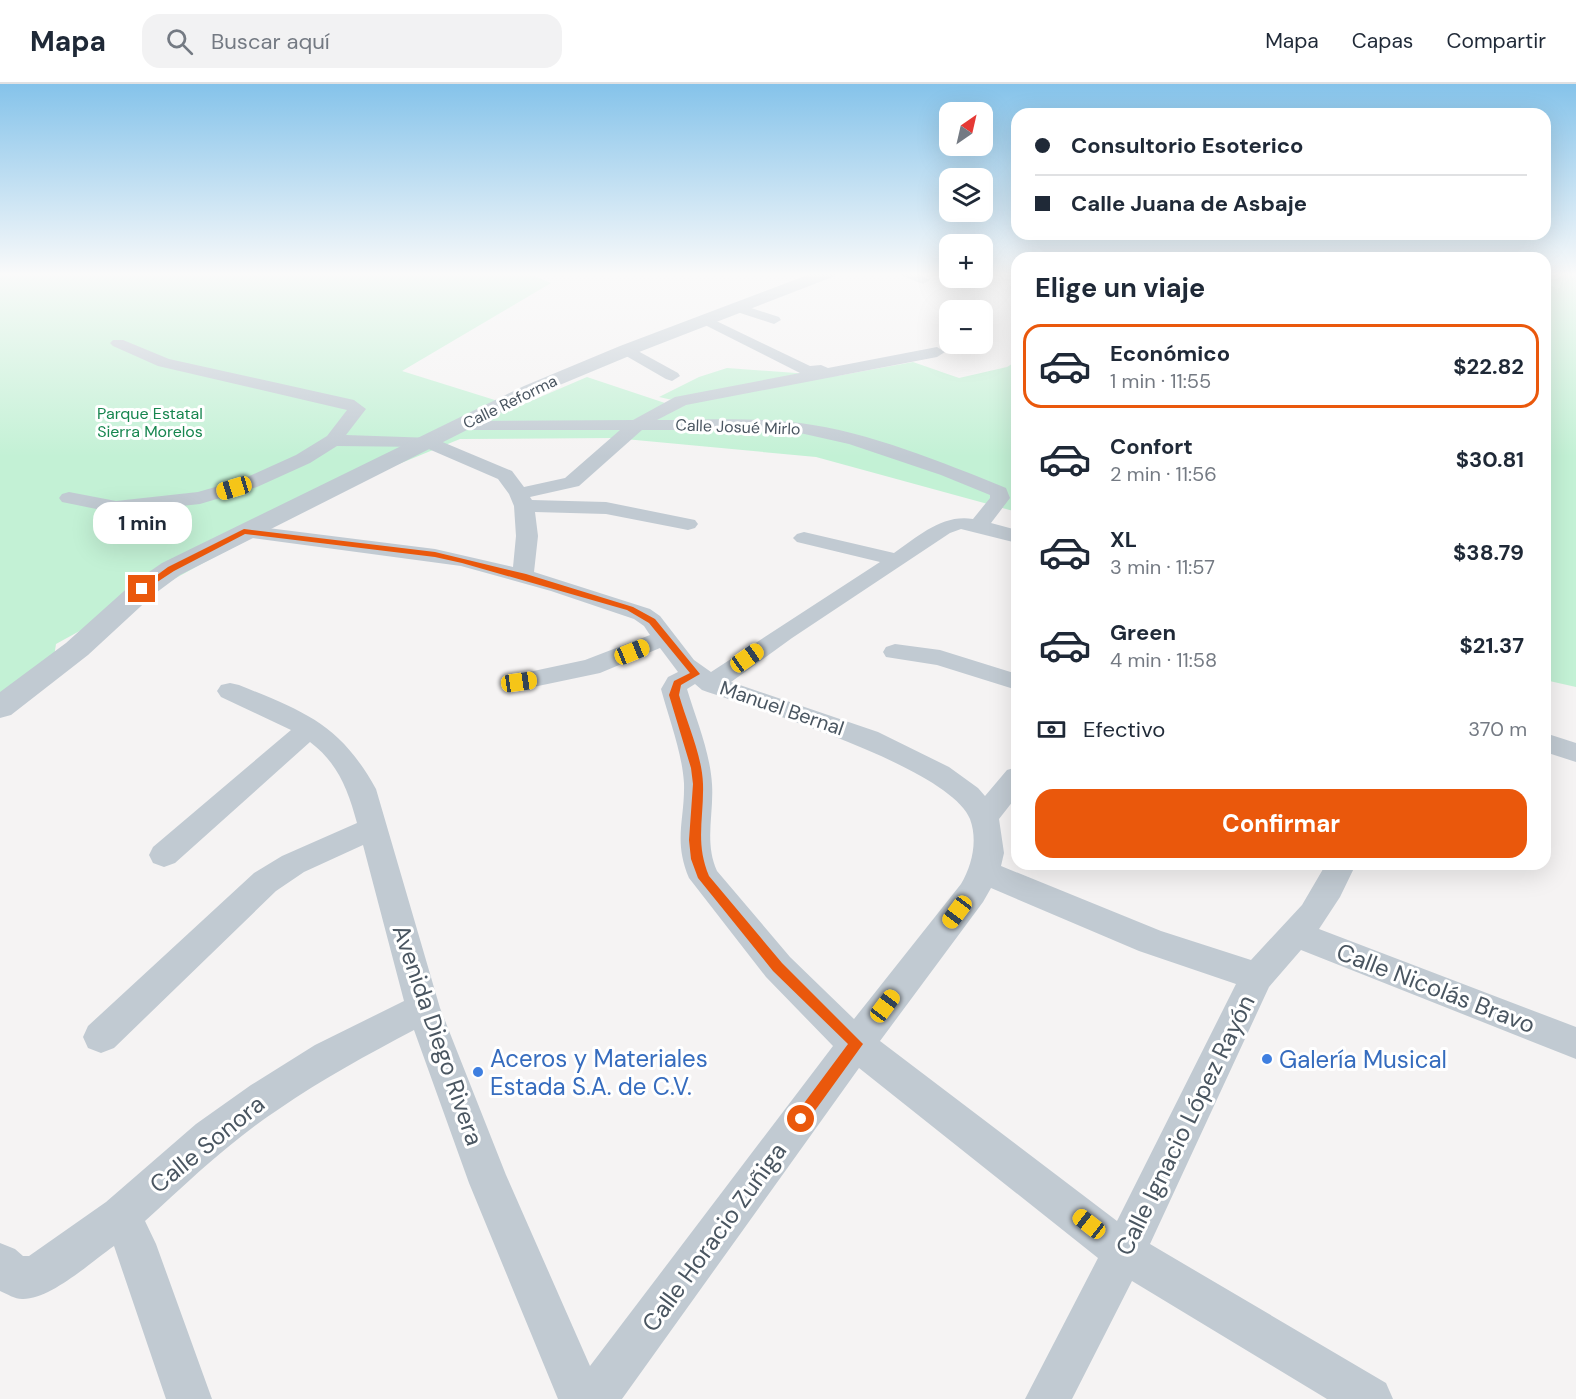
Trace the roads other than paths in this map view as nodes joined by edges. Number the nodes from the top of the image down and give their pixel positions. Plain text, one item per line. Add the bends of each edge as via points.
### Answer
1 (671, 334) edge
2 (734, 334) edge
3 (118, 343) dead end
4 (627, 350) junction
5 (937, 352) dead end
6 (838, 372) junction
7 (672, 376) dead end
8 (463, 425) junction
9 (637, 425) junction
10 (333, 440) junction
11 (427, 442) junction
12 (69, 498) dead end
13 (522, 500) junction
14 (688, 524) dead end
15 (978, 525) junction
16 (244, 531) junction
17 (1011, 535) edge
18 (804, 538) dead end
19 (898, 561) junction
20 (523, 576) junction
21 (665, 638) junction
22 (896, 652) dead end
23 (703, 679) junction
24 (1011, 680) edge
25 (519, 682) dead end
26 (230, 691) dead end
27 (0, 708) edge
28 (310, 728) junction
29 (1551, 744) edge
30 (1576, 753) edge
31 (1011, 784) edge
32 (984, 817) junction
33 (373, 828) junction
34 (164, 855) dead end
35 (1338, 870) edge
36 (984, 872) junction
37 (1295, 934) junction
38 (1257, 977) junction
39 (423, 1008) junction
40 (102, 1037) dead end
41 (1576, 1043) edge
42 (856, 1044) junction
43 (120, 1216) junction
44 (1125, 1252) junction
45 (0, 1264) edge
46 (189, 1399) edge
47 (581, 1399) edge
48 (594, 1399) edge
49 (1048, 1399) edge
50 (1370, 1399) edge

1 - 4 street, Calle Reforma
2 - 6 street via 805,370
3 - 10 street via 164,363 354,406 356,412
4 - 7 street
4 - 8 street, Calle Reforma via 531,390
5 - 6 street
6 - 9 street via 681,401
8 - 9 street, Calle Josué Mirlo
8 - 11 street, Calle Reforma
9 - 13 street via 577,479
9 - 15 street, Calle Josué Mirlo via 772,426 831,434 992,488 1001,495
10 - 11 street
10 - 12 street via 303,459 250,483 200,498 116,507
11 - 13 street via 506,475
11 - 16 street, Calle Reforma
13 - 14 street via 606,508
13 - 20 street via 526,536
15 - 17 street
15 - 19 street via 951,524
16 - 20 street, Manuel Bernal via 435,555
16 - 27 street, Calle Reforma via 157,578 77,649
18 - 19 street
19 - 23 street
20 - 21 street, Manuel Bernal via 630,609 652,621
21 - 23 street, Manuel Bernal
21 - 25 street via 591,667
22 - 24 street via 940,658
23 - 32 street, Manuel Bernal via 831,724 902,755 968,795
23 - 42 street via 677,683 674,695 696,768 696,859 704,878 778,967
26 - 28 street, Avenida Diego Rivera
28 - 33 street, Avenida Diego Rivera via 353,768
28 - 34 street
29 - 30 street
31 - 32 street
32 - 36 street, Manuel Bernal via 989,853
33 - 39 street, Avenida Diego Rivera
33 - 40 street via 293,864 265,882
35 - 37 street, Calle Ignacio López Rayón via 1313,915
36 - 38 street via 1151,941
36 - 42 street, Calle Horacio Zuñiga
37 - 38 street, Calle Ignacio López Rayón
37 - 41 street, Calle Nicolás Bravo
38 - 44 street, Calle Ignacio López Rayón
39 - 43 street, Calle Sonora via 328,1057 264,1097 210,1137
39 - 47 street, Avenida Diego Rivera via 489,1183
42 - 44 street
42 - 48 street, Calle Horacio Zuñiga
43 - 45 street, Calle Sonora via 39,1274 25,1279 14,1277
43 - 46 street via 135,1244
44 - 49 street, Calle Ignacio López Rayón
44 - 50 street

